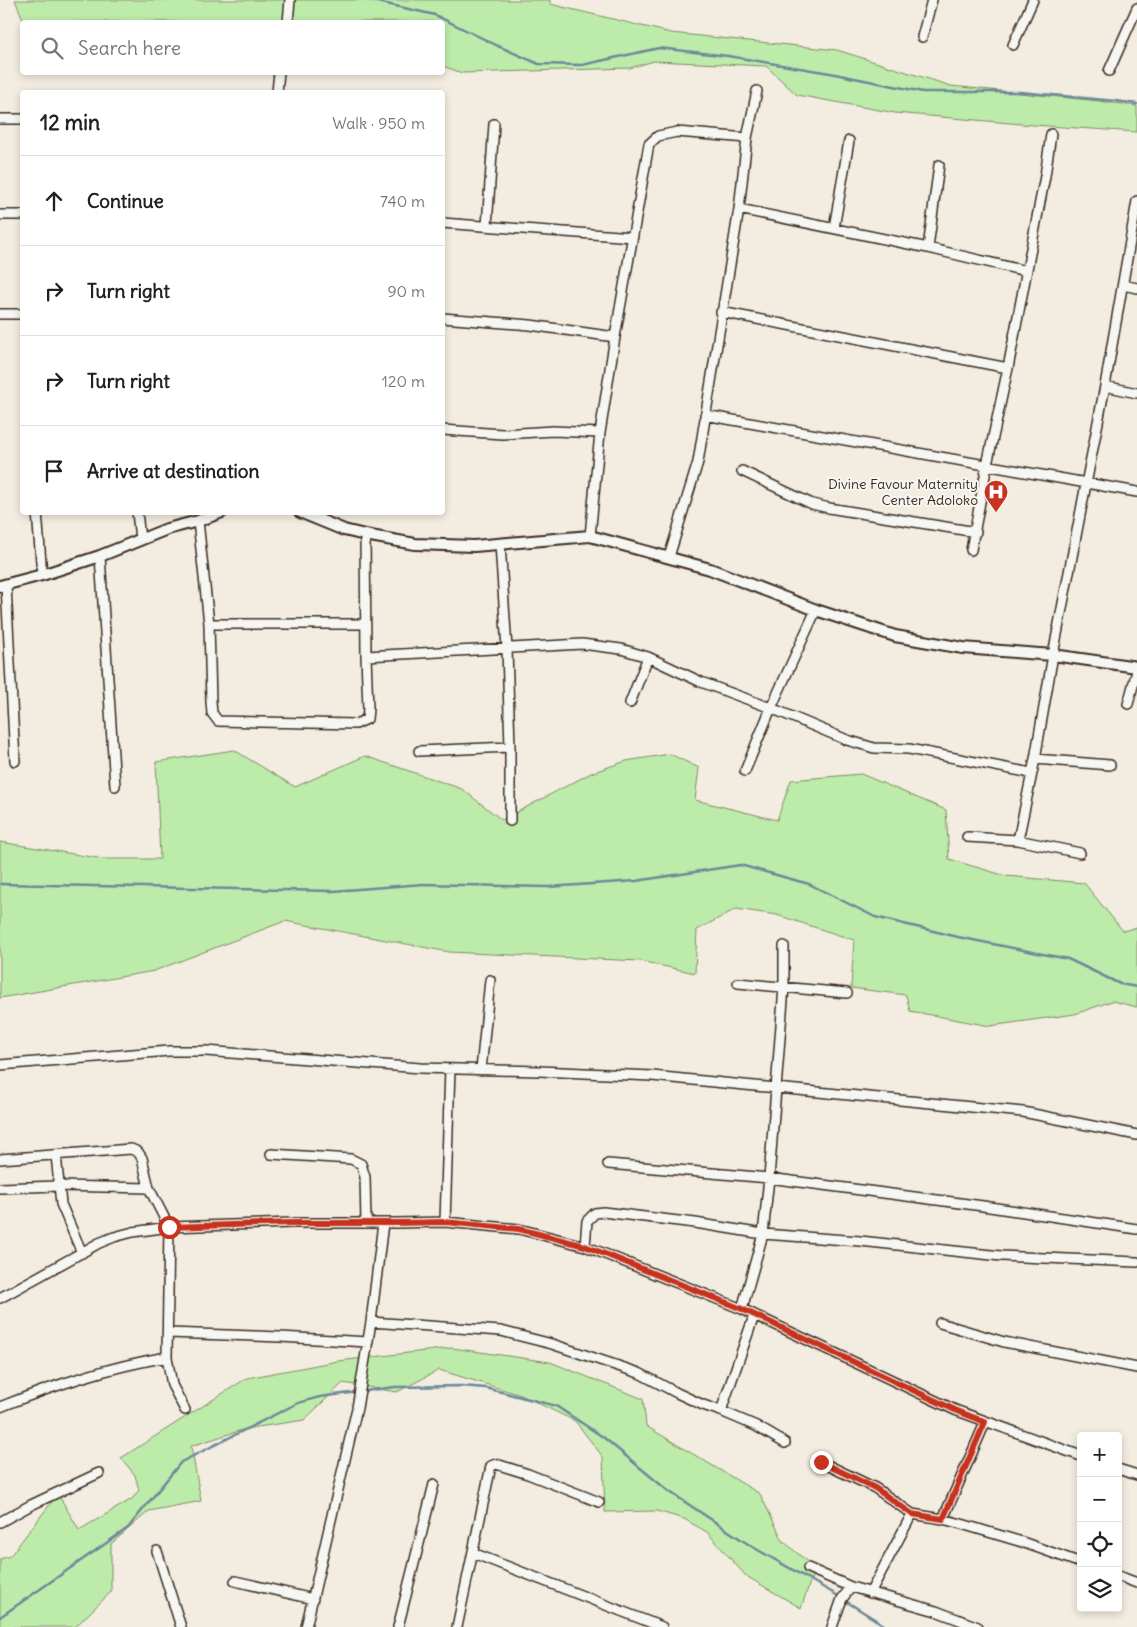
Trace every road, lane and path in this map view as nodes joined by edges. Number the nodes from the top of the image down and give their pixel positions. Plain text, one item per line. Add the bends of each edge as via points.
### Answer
1 (290, 0) edge
2 (932, 0) edge
3 (1033, 0) edge
4 (1137, 8) edge
5 (288, 20) edge
6 (922, 37) dead end
7 (1014, 45) dead end
8 (1109, 71) dead end
9 (279, 75) edge
10 (277, 90) edge
11 (757, 91) dead end
12 (0, 119) edge
13 (20, 120) edge
14 (494, 124) dead end
15 (1051, 134) dead end
16 (747, 138) junction
17 (849, 141) dead end
18 (939, 165) dead end
19 (1137, 201) edge
20 (739, 209) junction
21 (0, 215) edge
22 (20, 215) edge
23 (445, 222) edge
24 (487, 226) junction
25 (834, 228) junction
26 (632, 237) junction
27 (928, 248) junction
28 (1026, 271) junction
29 (1123, 285) junction
30 (1137, 288) edge
31 (721, 312) junction
32 (0, 314) edge
33 (20, 314) edge
34 (445, 318) edge
35 (614, 337) junction
36 (1008, 368) junction
37 (1104, 386) junction
38 (1137, 393) edge
39 (705, 415) junction
40 (445, 430) edge
41 (600, 433) junction
42 (987, 465) junction
43 (742, 472) dead end
44 (1085, 482) junction
45 (1137, 492) edge
46 (37, 515) edge
47 (137, 515) edge
48 (214, 515) edge
49 (307, 515) edge
50 (198, 521) junction
51 (976, 532) junction
52 (365, 535) junction
53 (590, 536) junction
54 (140, 539) junction
55 (500, 544) junction
56 (971, 550) dead end
57 (100, 556) junction
58 (669, 557) junction
59 (42, 575) junction
60 (3, 586) edge
61 (816, 610) junction
62 (209, 624) junction
63 (365, 624) junction
64 (507, 649) junction
65 (1053, 655) junction
66 (366, 656) junction
67 (648, 657) junction
68 (1137, 667) edge
69 (1137, 671) edge
70 (630, 703) dead end
71 (1128, 704) dead end
72 (772, 708) junction
73 (510, 747) junction
74 (419, 751) dead end
75 (1035, 759) junction
76 (15, 761) dead end
77 (1110, 765) dead end
78 (745, 771) dead end
79 (1032, 773) junction
80 (116, 786) dead end
81 (510, 821) dead end
82 (967, 837) dead end
83 (1018, 840) junction
84 (1080, 854) dead end
85 (784, 946) dead end
86 (490, 980) dead end
87 (738, 983) dead end
88 (784, 987) junction
89 (847, 993) dead end
90 (0, 1065) edge
91 (450, 1069) junction
92 (481, 1070) junction
93 (775, 1088) junction
94 (1137, 1135) edge
95 (271, 1154) dead end
96 (56, 1155) junction
97 (0, 1159) edge
98 (608, 1164) dead end
99 (769, 1178) junction
100 (58, 1186) junction
101 (0, 1188) edge
102 (149, 1188) junction
103 (445, 1222) junction
104 (366, 1223) junction
105 (383, 1223) junction
106 (169, 1227) junction
107 (1137, 1229) edge
108 (763, 1234) junction
109 (585, 1246) junction
110 (82, 1253) junction
111 (1137, 1262) edge
112 (0, 1298) edge
113 (742, 1309) junction
114 (754, 1316) junction
115 (372, 1322) junction
116 (940, 1323) dead end
117 (168, 1333) junction
118 (368, 1342) junction
119 (167, 1358) junction
120 (1137, 1368) edge
121 (0, 1407) edge
122 (185, 1410) dead end
123 (721, 1411) junction
124 (985, 1422) junction
125 (785, 1443) dead end
126 (1077, 1455) edge
127 (821, 1462) dead end
128 (1122, 1470) edge
129 (99, 1473) dead end
130 (1137, 1475) edge
131 (434, 1484) dead end
132 (599, 1502) dead end
133 (912, 1514) junction
134 (943, 1519) junction
135 (0, 1522) edge
136 (157, 1551) dead end
137 (473, 1553) junction
138 (1077, 1562) edge
139 (808, 1568) dead end
140 (1122, 1577) edge
141 (235, 1581) dead end
142 (1137, 1583) edge
143 (850, 1589) junction
144 (870, 1593) junction
145 (313, 1599) junction
146 (181, 1627) edge
147 (306, 1627) edge
148 (398, 1627) edge
149 (457, 1627) edge
150 (662, 1627) edge
151 (832, 1627) edge
152 (978, 1627) edge

1 - 5 street
2 - 6 street
3 - 7 street
4 - 8 street
9 - 10 street
11 - 16 street
12 - 13 street
14 - 24 street
15 - 28 street
16 - 20 street
16 - 26 street via 677,132 658,136 649,144
17 - 25 street
18 - 27 street
19 - 29 street
20 - 25 street
20 - 31 street
21 - 22 street
23 - 24 street
24 - 26 street
25 - 27 street
26 - 35 street
27 - 28 street
28 - 36 street
29 - 30 street
29 - 37 street
31 - 36 street
31 - 39 street
32 - 33 street
34 - 35 street via 530,325
35 - 41 street
36 - 42 street
37 - 38 street
37 - 44 street
39 - 42 street
39 - 58 street via 698,462
40 - 41 street via 503,434
41 - 53 street
42 - 44 street
42 - 51 street
43 - 51 street via 812,504
44 - 45 street
44 - 65 street
46 - 59 street
47 - 54 street
48 - 50 street
49 - 52 street
50 - 54 street
50 - 62 street
51 - 56 street
52 - 55 street via 415,544
52 - 63 street
53 - 55 street
53 - 58 street
54 - 57 street
55 - 64 street
57 - 59 street
57 - 80 street
58 - 61 street via 710,569
59 - 60 street
60 - 76 street
61 - 65 street via 895,636 963,648
61 - 72 street
62 - 63 street
62 - 66 street via 212,713 218,721 356,724 367,719
63 - 66 street
64 - 66 street
64 - 67 street via 582,644 621,648
64 - 73 street
65 - 68 street
65 - 75 street
67 - 70 street
67 - 72 street via 701,682
69 - 71 street
72 - 78 street
72 - 79 street via 846,740 874,748 909,749
73 - 74 street
73 - 81 street
75 - 77 street
75 - 79 street
79 - 83 street
82 - 83 street
83 - 84 street
85 - 88 street
86 - 92 street
87 - 88 street
88 - 89 street
88 - 93 street
90 - 91 street via 206,1051
91 - 92 street
91 - 103 street
92 - 93 street via 652,1076
93 - 94 street via 1023,1112
93 - 99 street
95 - 104 street via 351,1159 361,1164 365,1177
96 - 97 street
96 - 100 street
96 - 102 street via 131,1149 142,1158
98 - 99 street
99 - 107 street
99 - 108 street
100 - 101 street
100 - 102 street
100 - 110 street via 61,1204
102 - 106 street
103 - 105 street
103 - 109 street via 519,1229
104 - 105 street
104 - 106 street
105 - 115 street
106 - 110 street via 114,1237
106 - 117 street
108 - 109 street via 603,1212 595,1213 587,1221
108 - 111 street via 1001,1256
108 - 113 street
109 - 113 street
110 - 112 street
113 - 114 street
114 - 123 street
114 - 124 street
115 - 118 street
115 - 123 street via 524,1336 626,1368
116 - 120 street via 1004,1342
117 - 118 street
117 - 119 street
118 - 145 street via 359,1397
119 - 121 street via 133,1363 55,1385
119 - 122 street via 172,1385
123 - 125 street
124 - 126 street
124 - 134 street
127 - 133 street via 875,1488
128 - 130 street
129 - 135 street
131 - 148 street
132 - 137 street via 528,1474 493,1465
133 - 134 street
133 - 144 street
134 - 138 street
136 - 146 street
137 - 149 street
137 - 150 street
139 - 143 street
140 - 142 street
141 - 145 street
143 - 144 street
143 - 151 street via 842,1599
144 - 152 street via 936,1611
145 - 147 street

